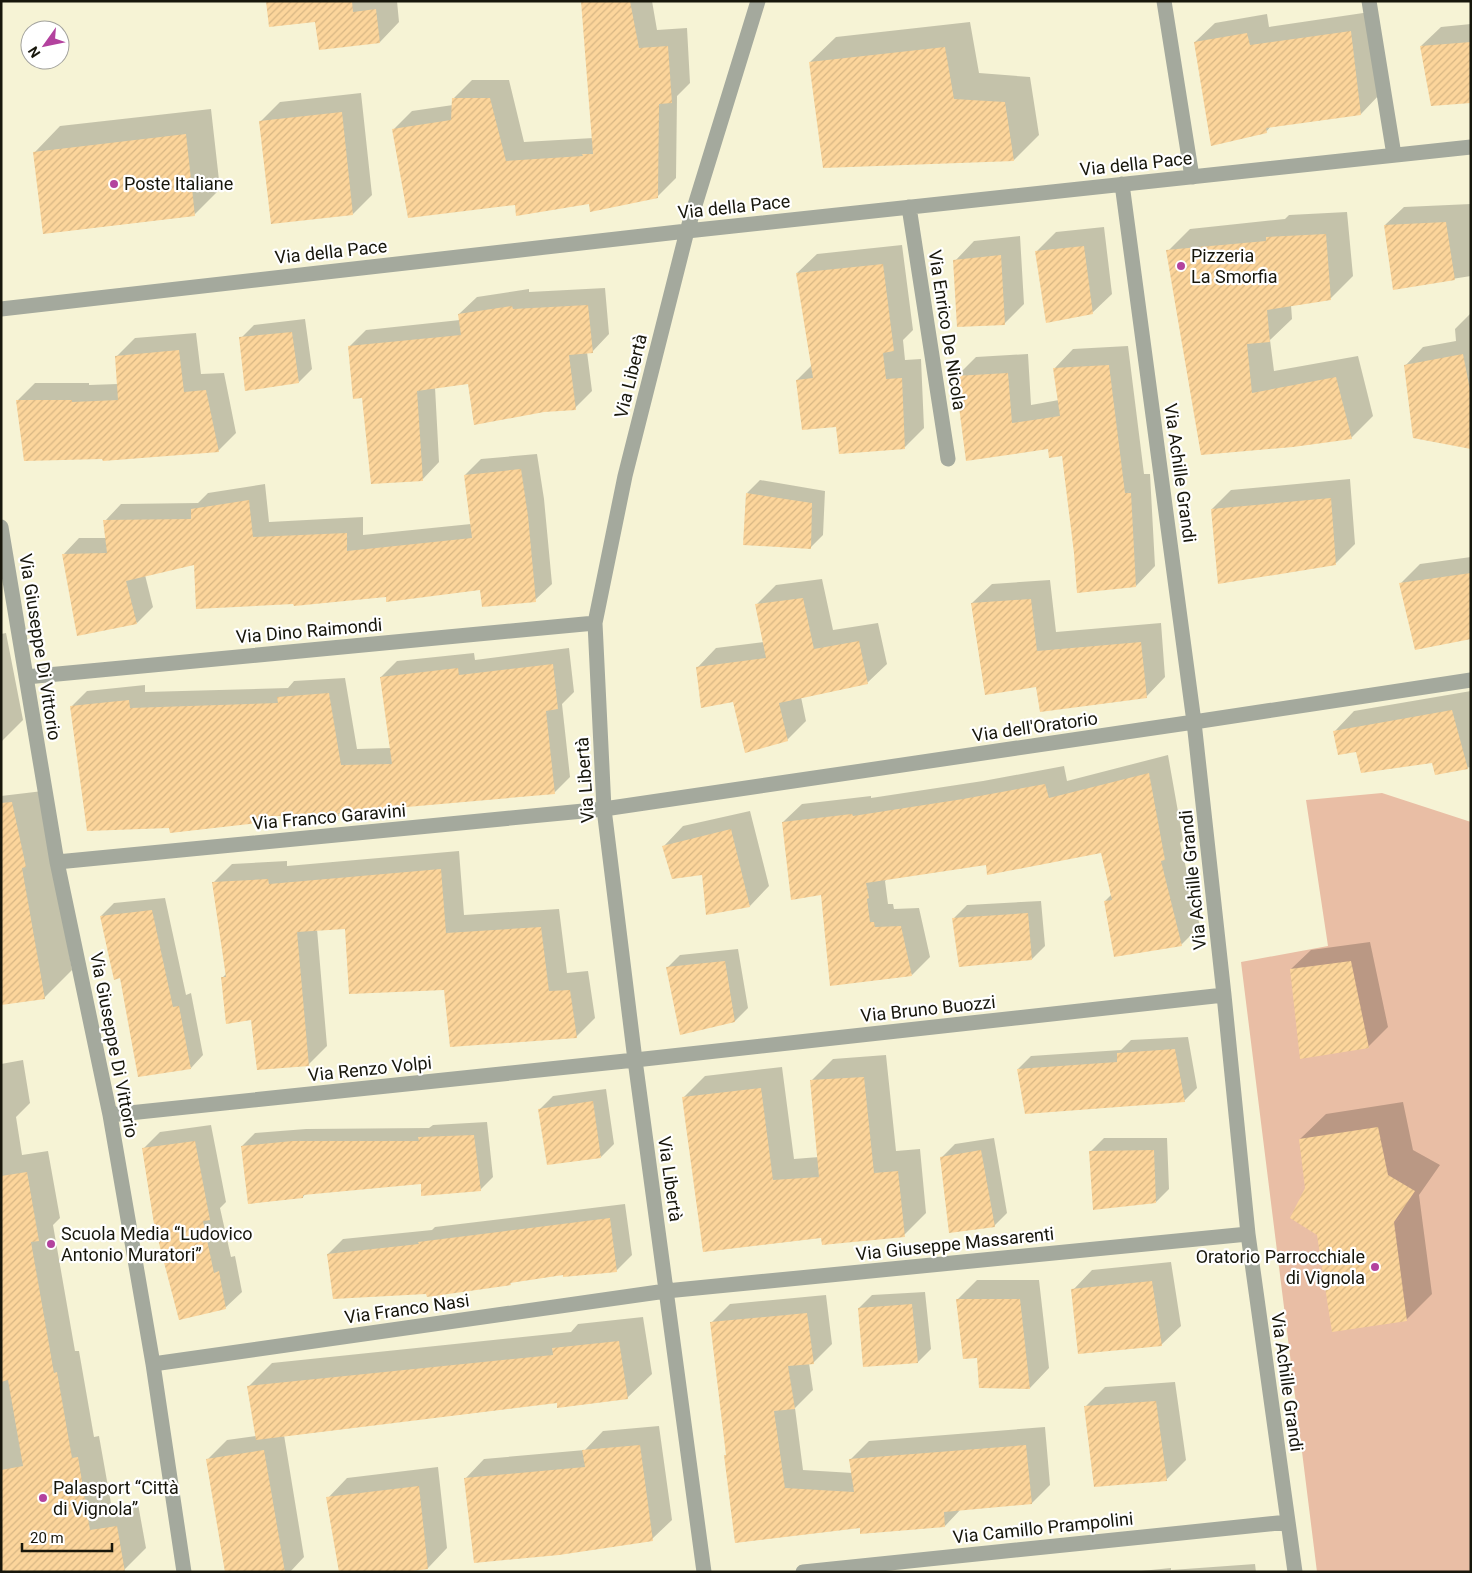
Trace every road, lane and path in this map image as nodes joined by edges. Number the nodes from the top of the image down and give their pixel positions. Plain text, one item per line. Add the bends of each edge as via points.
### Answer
1 (758, 1) edge
2 (1164, 1) edge
3 (1369, 1) edge
4 (1471, 147) edge
5 (1394, 155) junction
6 (1192, 177) junction
7 (1122, 184) junction
8 (909, 207) junction
9 (687, 231) junction
10 (1, 309) edge
11 (948, 459) dead end
12 (1, 527) edge
13 (596, 623) junction
14 (26, 677) junction
15 (1471, 680) edge
16 (1194, 722) junction
17 (604, 809) junction
18 (57, 862) junction
19 (1224, 995) junction
20 (635, 1060) junction
21 (110, 1115) junction
22 (1248, 1234) junction
23 (666, 1291) junction
24 (153, 1364) junction
25 (1288, 1522) junction
26 (184, 1572) edge
27 (704, 1572) edge
28 (803, 1572) edge
29 (1295, 1572) edge

1 - 9 street, Via Libertà
2 - 6 street
3 - 5 street
4 - 5 street, Via della Pace
5 - 6 street, Via della Pace
6 - 7 street, Via della Pace
7 - 8 street, Via della Pace
7 - 16 street, Via Achille Grandi
8 - 9 street, Via della Pace
8 - 11 street, Via Enrico De Nicola
9 - 10 street, Via della Pace
9 - 13 street, Via Libertà via 626,476
12 - 14 street, Via Giuseppe Di Vittorio
13 - 14 street, Via Dino Raimondi
13 - 17 street, Via Libertà
14 - 18 street, Via Giuseppe Di Vittorio
15 - 16 street, Via dell'Oratorio
16 - 17 street, Via dell'Oratorio
16 - 19 street, Via Achille Grandi
17 - 18 street, Via Franco Garavini
17 - 20 street, Via Libertà
18 - 21 street, Via Giuseppe Di Vittorio
19 - 20 street, Via Bruno Buozzi
19 - 22 street, Via Achille Grandi
20 - 21 street, Via Renzo Volpi
20 - 23 street, Via Libertà
21 - 24 street, Via Giuseppe Di Vittorio
22 - 23 street, Via Giuseppe Massarenti
22 - 25 street, Via Achille Grandi
23 - 24 street, Via Franco Nasi
23 - 27 street, Via Libertà
24 - 26 street, Via Giuseppe Di Vittorio
25 - 28 street, Via Camillo Prampolini
25 - 29 street, Via Achille Grandi

